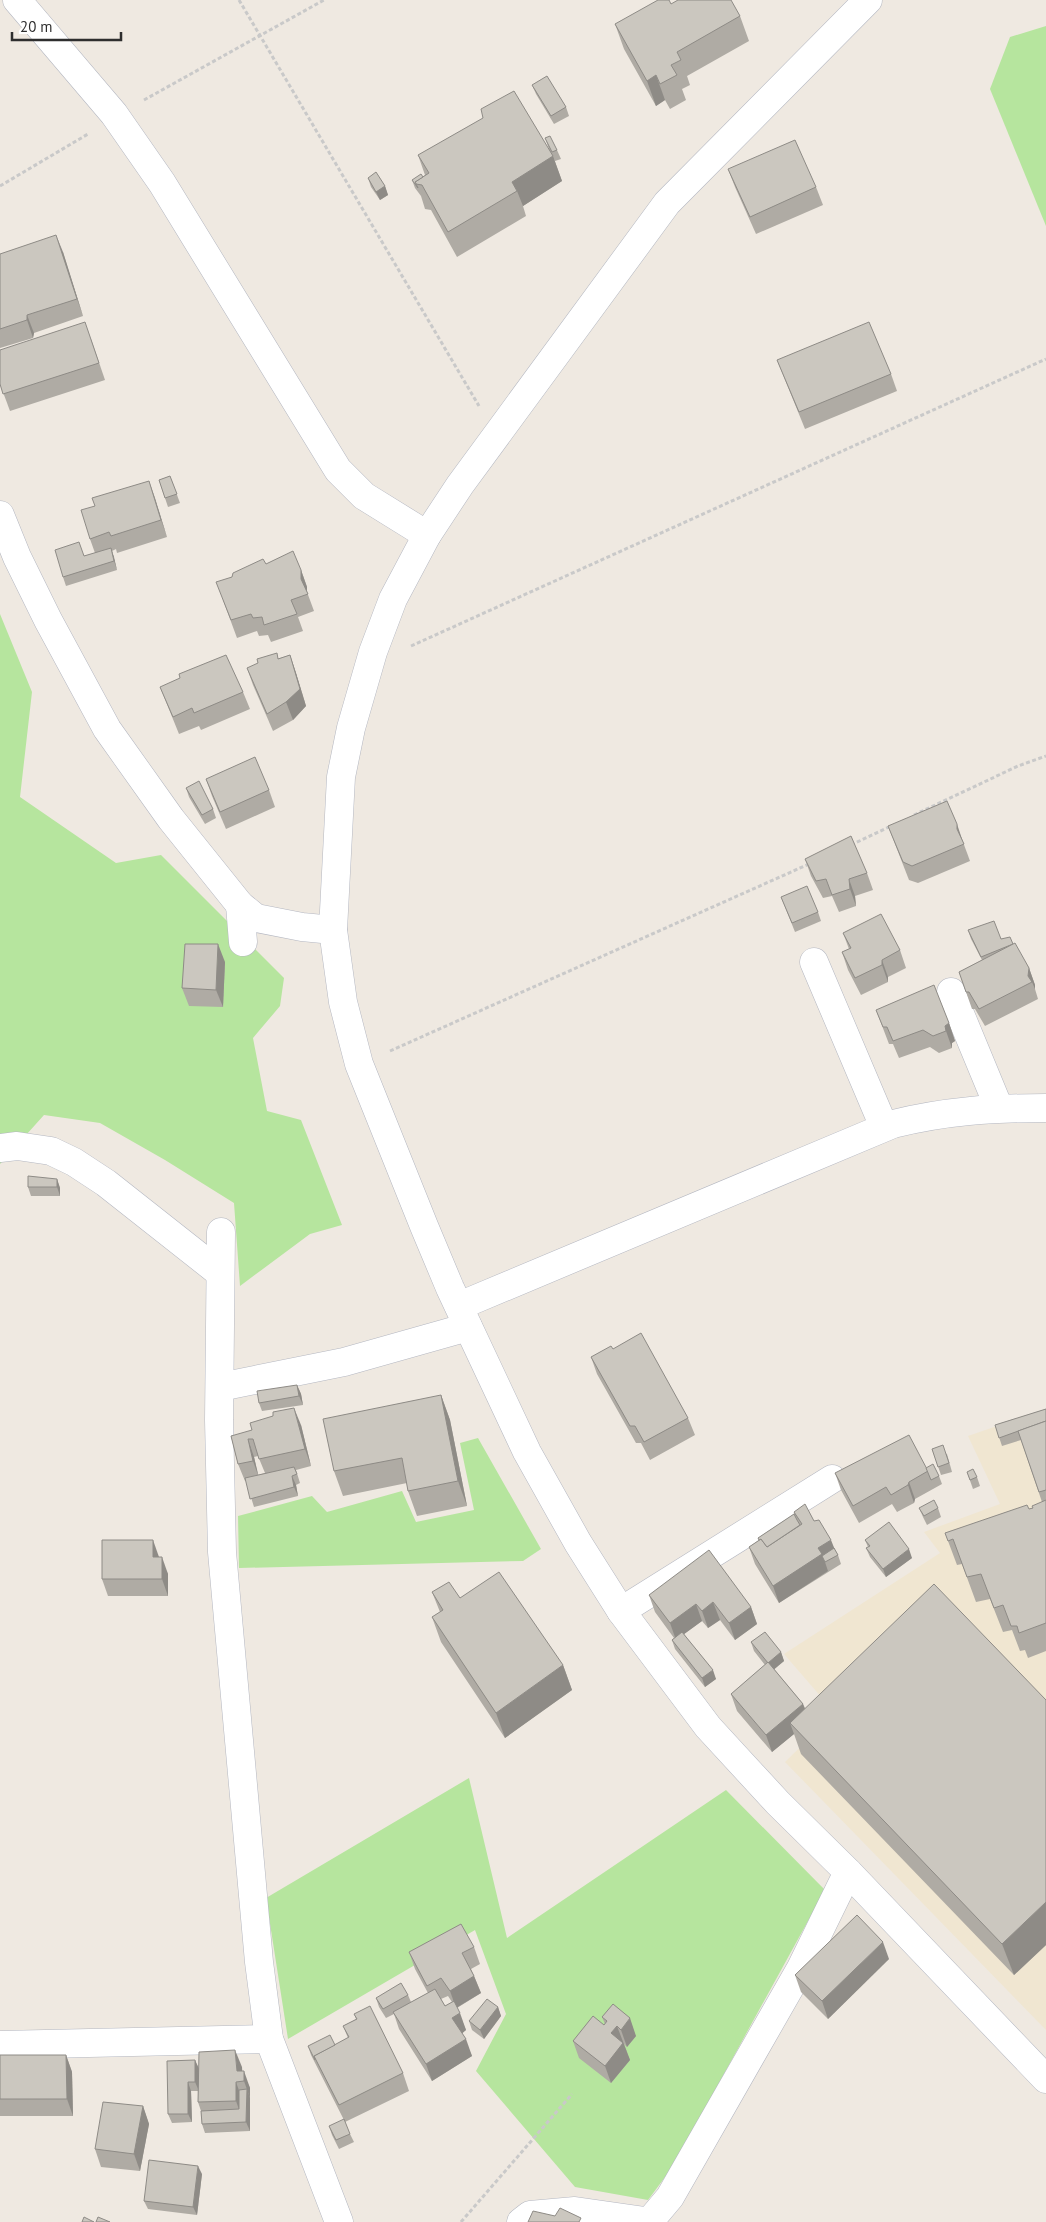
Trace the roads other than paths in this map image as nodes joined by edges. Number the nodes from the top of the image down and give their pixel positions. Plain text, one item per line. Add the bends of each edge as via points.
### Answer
1 (17, 0) edge
2 (868, 0) edge
3 (0, 515) edge
4 (427, 535) junction
5 (240, 905) junction
6 (333, 930) junction
7 (243, 942) dead end
8 (814, 962) dead end
9 (951, 992) dead end
10 (999, 1108) junction
11 (1046, 1108) edge
12 (884, 1127) junction
13 (0, 1148) edge
14 (221, 1232) dead end
15 (220, 1273) junction
16 (463, 1317) junction
17 (220, 1387) junction
18 (832, 1479) dead end
19 (622, 1611) junction
20 (848, 1872) junction
21 (269, 2039) junction
22 (0, 2045) edge
23 (1046, 2079) edge
24 (339, 2222) edge
25 (520, 2222) edge
26 (651, 2222) edge

1 - 4 street via 117,119 162,183 338,470 364,496
2 - 4 street via 667,203 460,485
3 - 5 street via 48,620 107,729 171,819
4 - 6 street via 393,599 351,728 341,777
5 - 6 street via 256,918
5 - 7 street
6 - 16 street via 343,1002 360,1064
8 - 12 street
9 - 10 street
10 - 11 street
10 - 12 street via 932,1114
12 - 16 street
13 - 15 street via 17,1146 51,1151 74,1162 106,1183
14 - 15 street
15 - 17 street
16 - 17 street via 344,1362
16 - 19 street via 527,1452 578,1543
17 - 21 street via 222,1552 259,1962
18 - 19 street
19 - 20 street via 708,1726 778,1803
20 - 23 street
20 - 26 street via 800,1968 670,2197
21 - 22 street
21 - 24 street
25 - 26 street via 530,2215 575,2211

